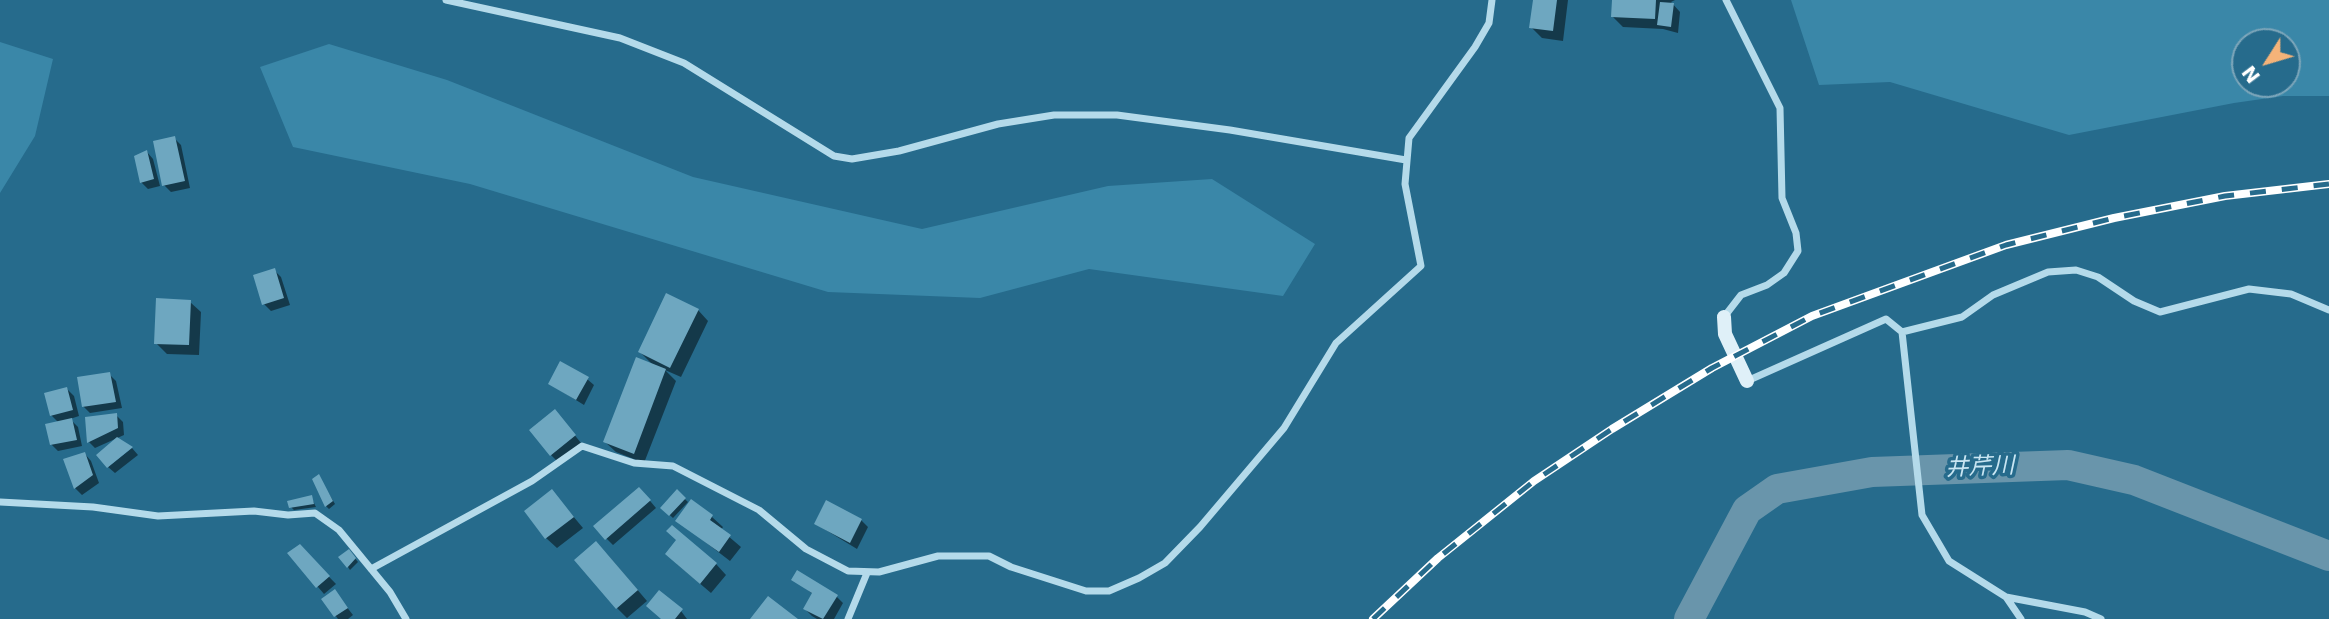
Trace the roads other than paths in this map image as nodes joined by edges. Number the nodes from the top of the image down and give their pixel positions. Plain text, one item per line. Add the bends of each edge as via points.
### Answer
1 (446, 0) edge
2 (1492, 0) edge
3 (1726, 0) edge
4 (1406, 160) junction
5 (2329, 310) edge
6 (1724, 317) joint
7 (1902, 332) junction
8 (1747, 381) joint
9 (0, 502) edge
10 (371, 569) junction
11 (867, 573) junction
12 (2006, 597) junction
13 (406, 619) edge
14 (848, 619) edge
15 (2021, 619) edge
16 (2101, 619) edge

1 - 4 street via 620,38 684,63 834,156 852,159 899,151 998,124 1054,115 1117,115
2 - 4 street via 1489,23 1409,138
3 - 6 street via 1780,108 1783,198 1798,251 1784,273 1741,295
4 - 11 street via 1405,184 1421,266 1336,343 1284,428 1165,563 1109,591 1064,585 989,556 938,556
5 - 7 street via 2291,294 2249,289 2160,312 2098,277 2057,271 2019,282 1962,317
6 - 8 main road via 1725,334
7 - 8 street via 1886,319
7 - 12 street via 1922,515 1949,561
9 - 10 street via 158,516 315,513 339,530
10 - 11 street via 533,481 582,446 634,463 673,466 759,510 806,549 848,571
10 - 13 street
11 - 14 street
12 - 15 street
12 - 16 street

